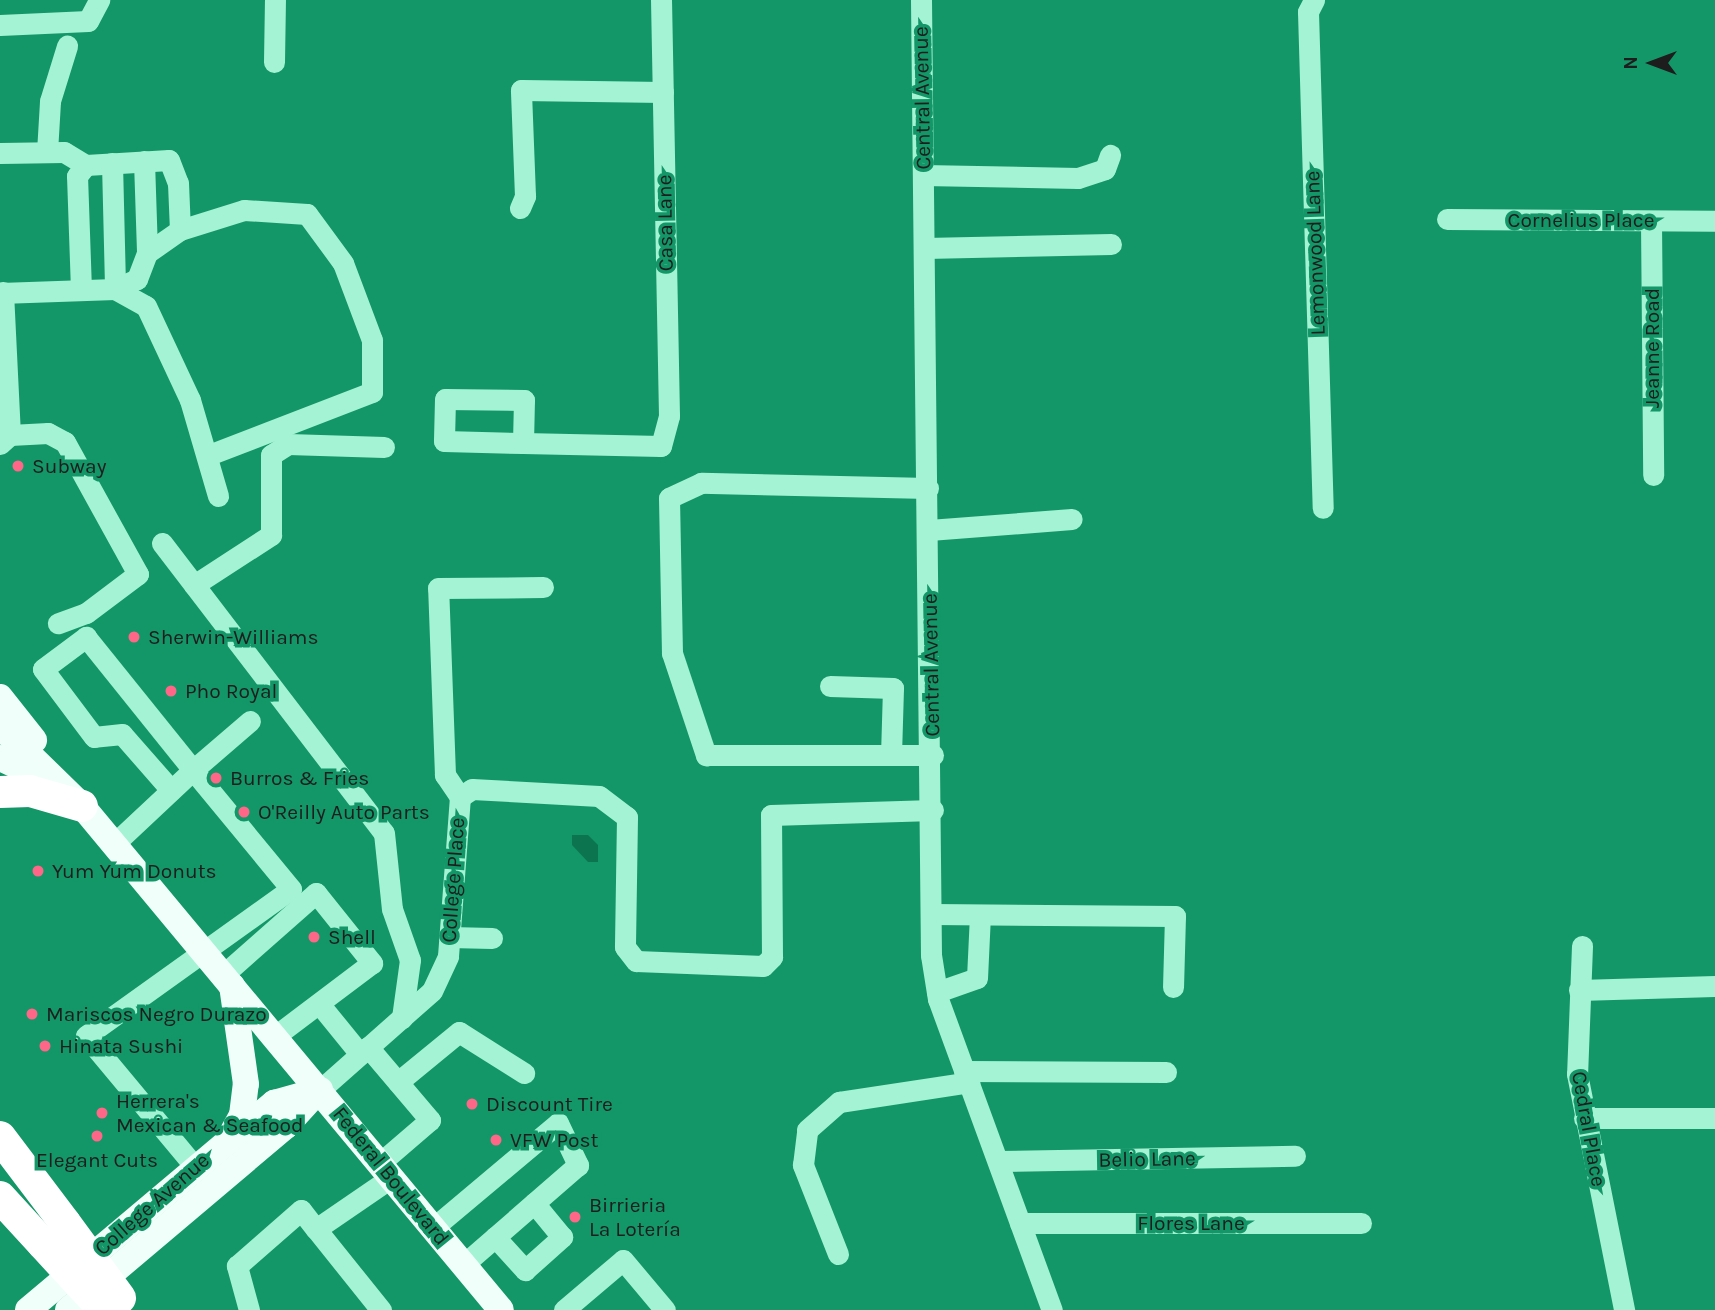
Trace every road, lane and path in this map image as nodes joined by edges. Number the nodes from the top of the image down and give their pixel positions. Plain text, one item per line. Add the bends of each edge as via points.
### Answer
1 (99, 0) edge
2 (275, 0) edge
3 (661, 0) edge
4 (921, 0) edge
5 (1314, 0) edge
6 (0, 25) edge
7 (67, 46) dead end
8 (274, 62) dead end
9 (663, 92) junction
10 (47, 152) junction
11 (0, 153) edge
12 (1110, 155) dead end
13 (144, 161) junction
14 (112, 163) junction
15 (86, 164) junction
16 (923, 175) junction
17 (520, 208) dead end
18 (1447, 219) dead end
19 (1651, 221) junction
20 (1715, 221) edge
21 (180, 230) junction
22 (1111, 244) dead end
23 (925, 247) junction
24 (147, 253) junction
25 (115, 289) junction
26 (81, 290) junction
27 (2, 293) edge
28 (5, 440) edge
29 (523, 443) dead end
30 (384, 447) dead end
31 (211, 454) junction
32 (1653, 475) dead end
33 (928, 488) junction
34 (218, 496) dead end
35 (1323, 508) dead end
36 (1072, 519) dead end
37 (929, 530) junction
38 (162, 543) dead end
39 (194, 585) junction
40 (543, 587) dead end
41 (58, 623) dead end
42 (830, 686) dead end
43 (0, 697) edge
44 (250, 721) dead end
45 (0, 726) edge
46 (891, 755) junction
47 (933, 755) junction
48 (0, 758) edge
49 (193, 770) junction
50 (171, 790) junction
51 (0, 792) edge
52 (72, 797) junction
53 (460, 797) junction
54 (933, 810) junction
55 (114, 844) junction
56 (932, 914) junction
57 (980, 915) junction
58 (449, 937) junction
59 (492, 937) dead end
60 (1582, 946) dead end
61 (205, 954) junction
62 (228, 980) junction
63 (1715, 986) edge
64 (1172, 987) dead end
65 (1579, 990) junction
66 (937, 992) junction
67 (321, 1006) junction
68 (402, 1017) junction
69 (275, 1036) junction
70 (364, 1050) junction
71 (1166, 1072) dead end
72 (524, 1073) dead end
73 (966, 1076) junction
74 (398, 1082) junction
75 (320, 1090) junction
76 (1584, 1118) junction
77 (1715, 1118) edge
78 (0, 1137) edge
79 (230, 1137) junction
80 (1295, 1156) dead end
81 (998, 1161) junction
82 (195, 1167) junction
83 (386, 1170) junction
84 (0, 1197) edge
85 (534, 1203) junction
86 (1020, 1223) junction
87 (1361, 1223) dead end
88 (433, 1228) junction
89 (316, 1229) junction
90 (54, 1233) junction
91 (495, 1237) junction
92 (838, 1254) dead end
93 (463, 1265) junction
94 (117, 1306) edge
95 (28, 1310) edge
96 (68, 1310) edge
97 (249, 1310) edge
98 (381, 1310) edge
99 (501, 1310) edge
100 (564, 1310) edge
101 (665, 1310) edge
102 (1052, 1310) edge
103 (1624, 1310) edge

1 - 6 street via 88,21
2 - 8 street
3 - 9 street, Casa Lane
4 - 16 street, Central Avenue
5 - 35 street, Lemonwood Lane via 1308,12
7 - 10 street via 50,101
9 - 17 street via 522,90 525,196
9 - 29 street, Casa Lane via 669,415 661,446
10 - 11 street
10 - 15 street via 64,152
12 - 16 street via 1105,169 1079,178
13 - 14 street
13 - 21 street via 169,159 178,183
13 - 24 street
14 - 15 street
14 - 25 street
15 - 26 street via 77,176
16 - 23 street, Central Avenue
18 - 19 street, Cornelius Place
19 - 20 street, Cornelius Place
19 - 32 street, Jeanne Road
21 - 24 street
21 - 31 street via 244,210 307,214 343,263 372,340 372,392
22 - 23 street
23 - 33 street, Central Avenue
24 - 25 street via 137,279
25 - 26 street
25 - 31 street via 146,306
26 - 27 street
27 - 28 street
28 - 41 street via 48,433 65,442 138,574 86,613
30 - 39 street via 288,444 271,455 271,535
31 - 34 street
33 - 37 street, Central Avenue
33 - 46 street via 701,483 668,498 672,653 706,755
36 - 37 street
37 - 47 street, Central Avenue
38 - 39 street
39 - 68 street via 384,833 393,909 410,960
40 - 53 street via 438,588 444,775
42 - 46 street via 893,688
43 - 52 main road
44 - 49 street
45 - 52 main road, Federal Boulevard
46 - 47 street
47 - 54 street, Central Avenue
48 - 52 main road, Federal Boulevard
49 - 50 street
49 - 50 street via 86,638 43,669 94,737 122,734
49 - 61 street via 291,889
50 - 55 street
51 - 52 highway
52 - 55 main road, Federal Boulevard
53 - 54 street, College Place via 472,789 599,796 627,817 625,947 636,961 751,965 772,957 771,816
53 - 58 street, College Place
54 - 56 street, Central Avenue
55 - 61 main road, Federal Boulevard
56 - 57 street
56 - 66 street, Central Avenue
57 - 64 street via 1175,916
57 - 66 street via 978,978
58 - 59 street
58 - 68 street, College Place via 432,991
60 - 65 street, Cedral Place
61 - 62 main road, Federal Boulevard
61 - 82 street via 86,1036
62 - 67 street via 316,893 372,963
62 - 69 main road, Federal Boulevard
62 - 79 main road via 246,1084 242,1115
63 - 65 street
65 - 76 street, Cedral Place
66 - 73 street, Central Avenue
67 - 69 street
67 - 70 street
68 - 70 street, College Place
69 - 75 main road, Federal Boulevard
70 - 74 street
70 - 75 street, College Place
71 - 73 street
72 - 74 street via 459,1032
73 - 81 street, Central Avenue
73 - 92 street via 839,1102 807,1130 803,1165
74 - 83 street via 430,1120
75 - 79 main road, College Avenue via 274,1103
75 - 83 main road, Federal Boulevard
75 - 96 main road, College Avenue via 286,1126
76 - 77 street
76 - 103 street, Cedral Place
78 - 90 highway
79 - 82 main road, College Avenue
80 - 81 street, Belio Lane
81 - 86 street, Central Avenue
82 - 95 main road, College Avenue
83 - 88 main road, Federal Boulevard
83 - 89 street
84 - 90 highway
85 - 88 street via 578,1165 558,1124
85 - 91 street
85 - 91 street via 562,1237 525,1270
86 - 87 street, Flores Lane
86 - 102 street, Central Avenue
88 - 93 main road, Federal Boulevard
89 - 97 street via 301,1210 237,1266
89 - 98 street
90 - 94 highway, bridge
91 - 93 street
93 - 99 main road, Federal Boulevard
100 - 101 street via 623,1259

